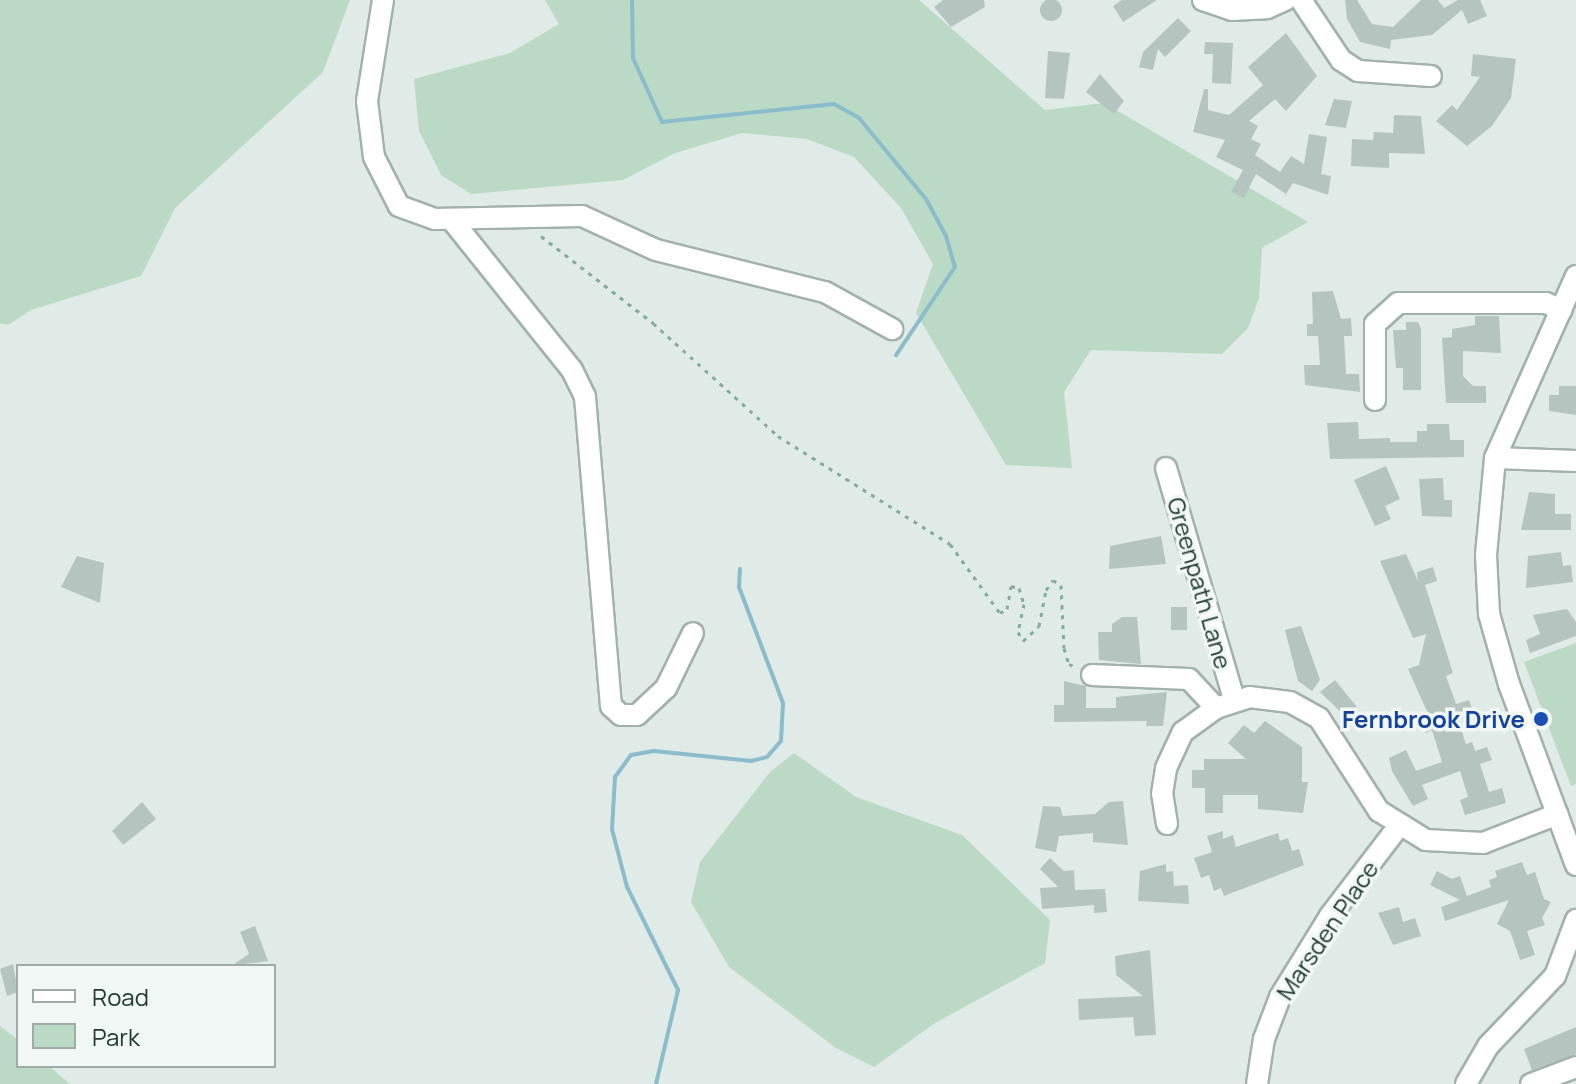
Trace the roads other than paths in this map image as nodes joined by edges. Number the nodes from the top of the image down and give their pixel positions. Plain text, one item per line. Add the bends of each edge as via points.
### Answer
1 (383, 0) edge
2 (1203, 0) edge
3 (1285, 0) edge
4 (1301, 0) edge
5 (1431, 76) dead end
6 (451, 219) junction
7 (1576, 276) edge
8 (1561, 310) junction
9 (892, 329) dead end
10 (1375, 400) dead end
11 (1495, 458) junction
12 (1576, 461) edge
13 (1166, 468) dead end
14 (693, 633) dead end
15 (1092, 675) road end
16 (1225, 703) junction
17 (1558, 814) junction
18 (1167, 824) dead end
19 (1398, 827) junction
20 (1576, 865) edge
21 (1576, 920) edge
22 (1576, 1067) edge
23 (1257, 1084) edge
24 (1466, 1084) edge
25 (1531, 1084) edge

1 - 6 street via 367,101 374,157 399,206 434,219
2 - 3 street via 1232,10 1267,8
4 - 5 street via 1341,60 1358,71
6 - 9 street via 582,216 656,250 825,292
6 - 14 street via 572,370 585,397 611,706 621,715 637,715 666,688
7 - 8 street
8 - 10 street via 1546,303 1398,303 1375,324
8 - 11 street
11 - 12 street
11 - 17 street via 1487,511 1489,614
13 - 16 street, Greenpath Lane
15 - 16 street via 1189,679
16 - 18 street via 1199,717 1175,746 1162,794
16 - 19 street via 1270,698 1307,708 1332,731 1379,811
17 - 19 street via 1464,846 1426,840
17 - 20 street
19 - 23 street, Marsden Place via 1330,916 1280,997 1264,1039
21 - 24 street via 1555,976 1488,1046
22 - 25 street

